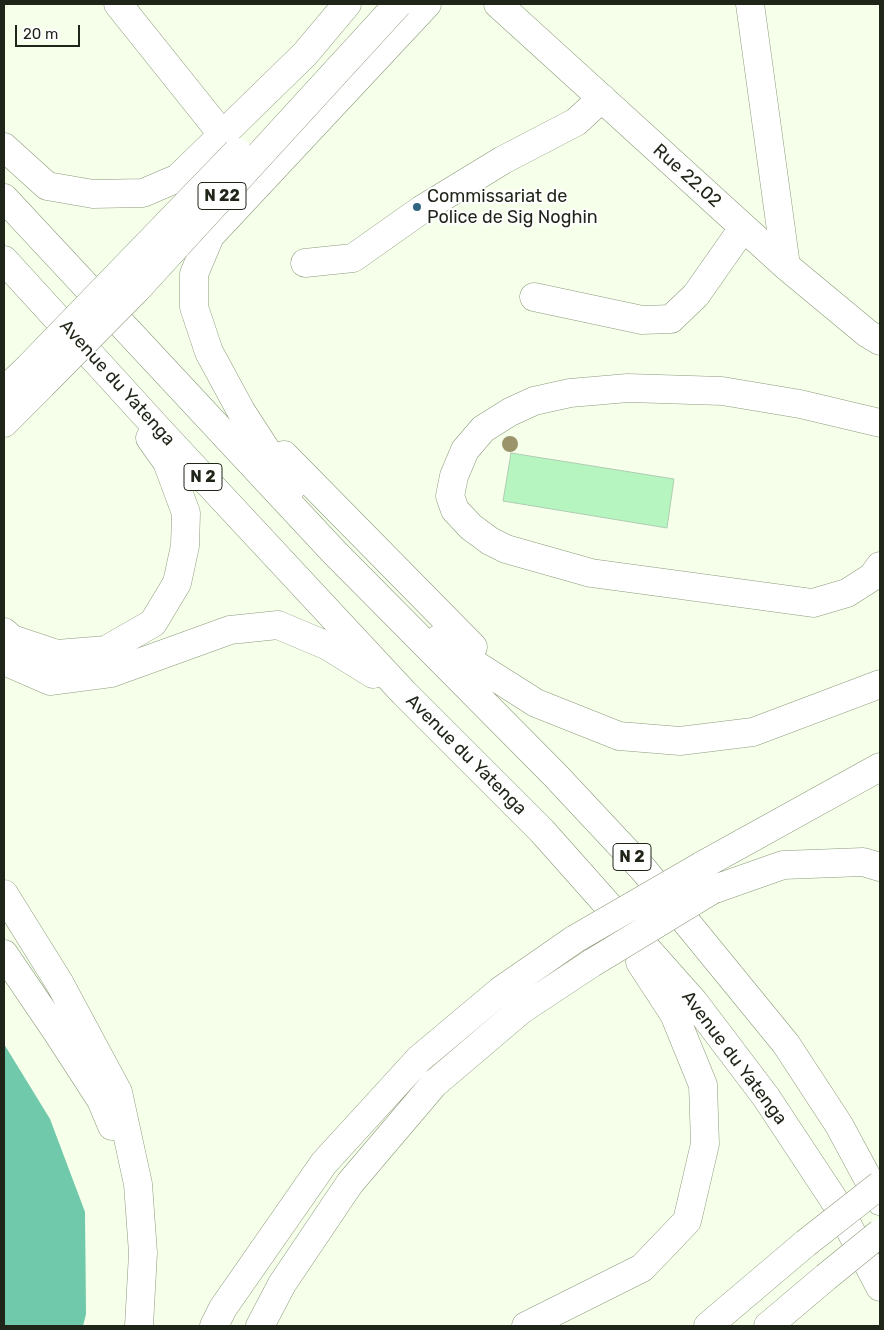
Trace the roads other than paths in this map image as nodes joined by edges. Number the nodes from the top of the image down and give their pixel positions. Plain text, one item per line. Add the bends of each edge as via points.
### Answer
1 (120, 4) edge
2 (347, 4) edge
3 (376, 4) edge
4 (398, 4) edge
5 (427, 4) edge
6 (498, 4) edge
7 (750, 4) edge
8 (602, 98) junction
9 (222, 134) junction
10 (4, 147) edge
11 (4, 198) edge
12 (743, 228) junction
13 (4, 260) edge
14 (305, 263) dead end
15 (786, 266) junction
16 (534, 297) dead end
17 (880, 341) edge
18 (101, 367) junction
19 (34, 377) junction
20 (4, 391) edge
21 (241, 411) junction
22 (4, 423) edge
23 (880, 423) edge
24 (334, 552) junction
25 (880, 566) edge
26 (4, 632) edge
27 (4, 661) edge
28 (880, 666) edge
29 (880, 684) edge
30 (404, 693) junction
31 (536, 703) junction
32 (752, 732) junction
33 (880, 767) edge
34 (880, 867) edge
35 (706, 878) junction
36 (594, 889) junction
37 (4, 894) edge
38 (4, 954) edge
39 (138, 1184) junction
40 (880, 1185) edge
41 (880, 1201) edge
42 (880, 1233) edge
43 (880, 1287) edge
44 (139, 1326) edge
45 (214, 1326) edge
46 (260, 1326) edge
47 (526, 1326) edge
48 (708, 1326) edge
49 (768, 1326) edge

1 - 9 main road
2 - 9 main road via 305,54
3 - 19 main road, N 22, bridge
4 - 19 main road, N 22, bridge via 137,289
5 - 21 main road via 210,236 194,274 194,307 209,352
6 - 8 main road, Rue 22.02
7 - 15 main road
8 - 12 main road, Rue 22.02
8 - 14 main road via 576,122 495,165 421,210 353,258
9 - 10 main road via 178,178 143,193 93,194 47,186
11 - 24 main road, N 2
12 - 15 main road, Rue 22.02
12 - 16 main road via 696,295 670,319 642,320
13 - 18 main road, Avenue du Yatenga / N 2
15 - 17 main road, Rue 22.02
18 - 26 main road via 167,462 186,513 185,546 177,584 153,623 106,650 57,654 12,639
18 - 30 main road, Avenue du Yatenga / N 2
19 - 20 main road
19 - 22 main road
21 - 24 main road
21 - 31 main road via 477,652
23 - 25 main road via 800,404 722,391 628,388 570,392 534,401 483,429 465,450 450,496 455,510 471,527 506,549 591,573 813,602 847,593 872,577
24 - 31 main road via 454,651
24 - 41 main road, N 2 via 555,775 643,869 786,1044 839,1125
27 - 30 main road via 50,681 111,673 230,630 278,625 328,646
28 - 32 main road
29 - 32 main road
30 - 36 main road, Avenue du Yatenga / N 2 via 542,831
31 - 32 main road via 619,736 680,741
33 - 35 main road
34 - 35 main road via 863,862 782,865
35 - 45 main road, bridge via 576,939 500,991 419,1059 324,1163 223,1308
35 - 46 main road, bridge via 592,963 522,1010 434,1084 350,1183 282,1284
36 - 43 main road, Avenue du Yatenga / N 2 via 694,1002 766,1097 836,1203
36 - 47 main road via 674,1014 703,1085 705,1144 687,1221 642,1268
37 - 39 main road via 60,984 118,1092
38 - 39 main road via 101,1100
39 - 44 main road via 143,1252
40 - 48 main road, bridge
42 - 49 main road, bridge

